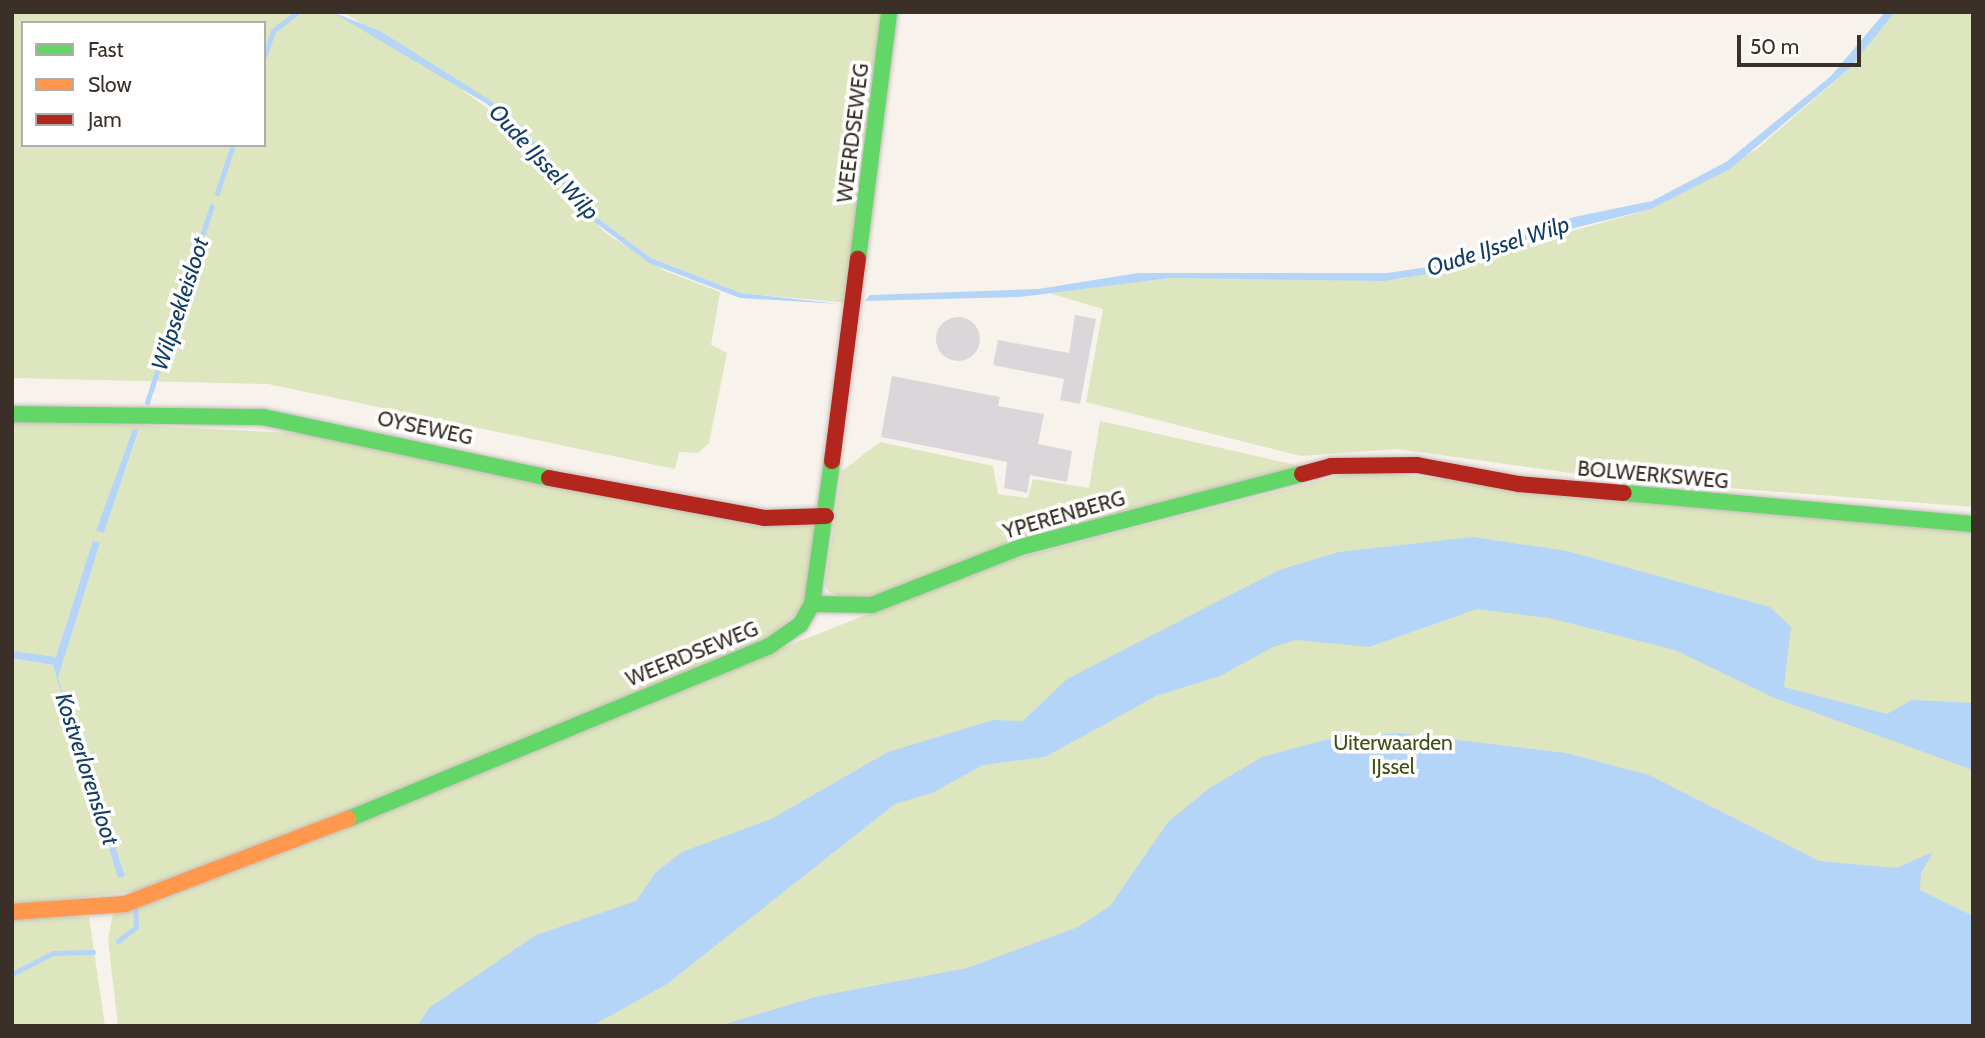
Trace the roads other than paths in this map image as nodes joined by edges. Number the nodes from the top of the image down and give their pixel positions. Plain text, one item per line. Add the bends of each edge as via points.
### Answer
1 (889, 12) edge
2 (12, 414) edge
3 (1331, 466) joint
4 (826, 516) junction
5 (1973, 524) edge
6 (813, 604) junction
7 (12, 912) edge

1 - 4 street, WEERDSEWEG
2 - 4 street, OYSEWEG via 263,417 685,507 764,518
3 - 5 street, BOLWERKSWEG via 1417,465 1519,485
3 - 6 street, YPERENBERG via 1021,547 872,605
4 - 6 street, WEERDSEWEG
6 - 7 street, WEERDSEWEG via 800,625 768,648 184,886 125,904

